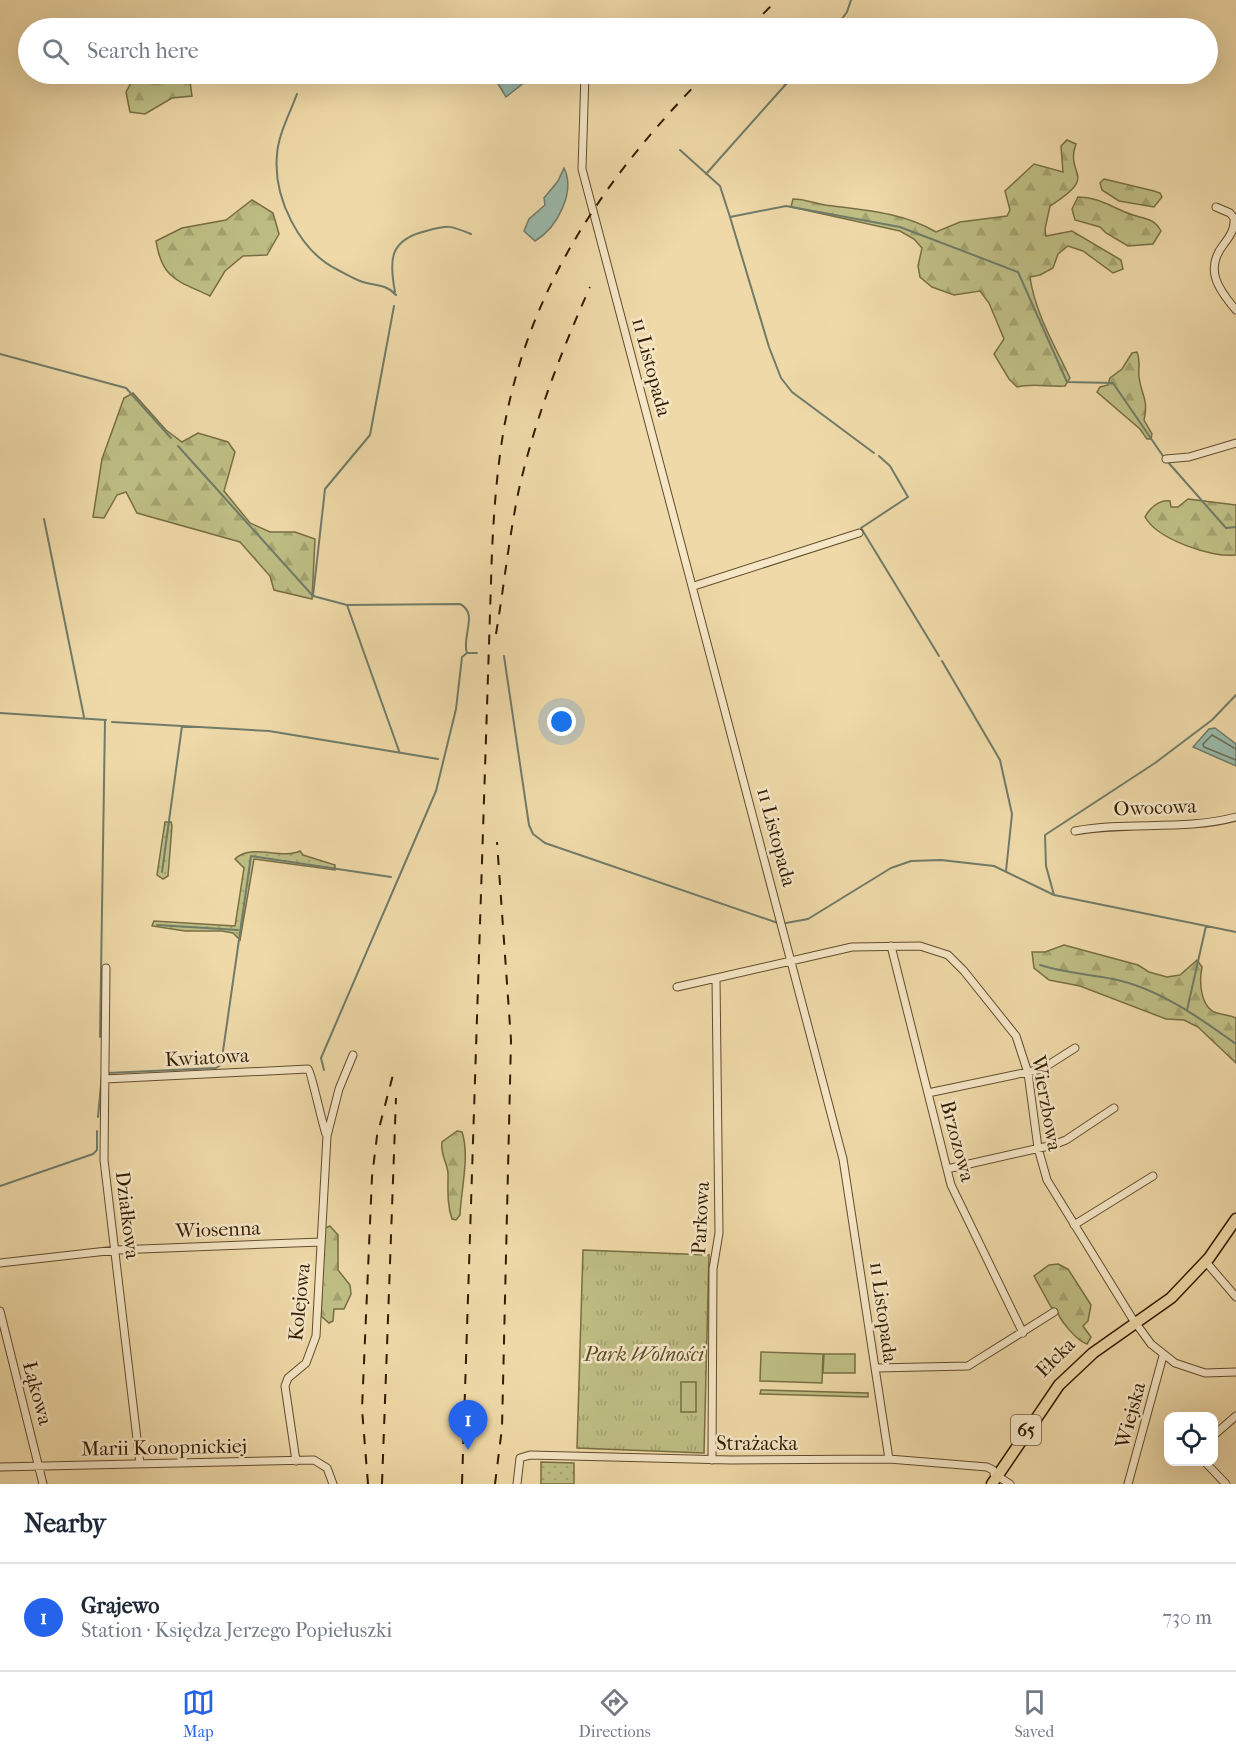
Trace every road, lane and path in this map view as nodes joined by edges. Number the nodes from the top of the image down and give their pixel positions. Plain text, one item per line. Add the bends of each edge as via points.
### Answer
1 (585, 84) edge
2 (1216, 207) dead end
3 (1236, 310) edge
4 (1236, 443) edge
5 (1166, 459) dead end
6 (859, 533) dead end
7 (694, 586) junction
8 (1236, 817) edge
9 (1075, 831) dead end
10 (891, 946) junction
11 (792, 960) junction
12 (106, 968) dead end
13 (716, 978) junction
14 (677, 987) dead end
15 (1075, 1048) dead end
16 (353, 1055) dead end
17 (311, 1070) joint
18 (1028, 1073) junction
19 (105, 1079) junction
20 (928, 1093) junction
21 (1114, 1108) dead end
22 (327, 1136) junction
23 (1038, 1148) junction
24 (947, 1169) junction
25 (1153, 1176) dead end
26 (1236, 1219) edge
27 (1074, 1225) junction
28 (321, 1242) junction
29 (116, 1250) junction
30 (1206, 1262) junction
31 (0, 1263) edge
32 (1236, 1297) edge
33 (0, 1311) edge
34 (1054, 1312) dead end
35 (1134, 1321) junction
36 (1023, 1333) junction
37 (1163, 1356) junction
38 (876, 1368) junction
39 (1236, 1372) edge
40 (1236, 1416) edge
41 (1218, 1432) edge
42 (889, 1459) junction
43 (712, 1460) junction
44 (296, 1461) junction
45 (140, 1464) junction
46 (1210, 1466) edge
47 (0, 1467) edge
48 (40, 1467) junction
49 (994, 1476) edge
50 (44, 1484) edge
51 (333, 1484) edge
52 (517, 1484) edge
53 (984, 1484) edge
54 (1010, 1484) edge
55 (1128, 1484) edge
56 (1226, 1484) edge

1 - 7 street, 11 Listopada via 582,169
2 - 3 street via 1234,218 1233,230 1218,251 1214,267 1216,286
4 - 5 street via 1189,457
6 - 7 street
7 - 11 street, 11 Listopada
8 - 9 street, Owocowa via 1104,825
10 - 11 street, Wierzbowa via 841,949
10 - 18 street, Wierzbowa via 930,948 953,958 1016,1036
10 - 20 street, Brzozowa
11 - 13 street, Wierzbowa
11 - 38 street, 11 Listopada via 843,1158
12 - 19 street, Działkowa
13 - 14 street, Wierzbowa
13 - 43 street, Parkowa via 719,1233 713,1269
15 - 18 street via 1051,1065
16 - 22 street, Kolejowa
17 - 19 street, Kwiatowa
17 - 22 street, Kolejowa via 318,1113
18 - 20 street
18 - 23 street, Wierzbowa
19 - 29 street, Działkowa via 104,1160
20 - 24 street, Brzozowa
21 - 23 street via 1066,1140
22 - 28 street, Kolejowa
23 - 24 street
23 - 27 street, Wierzbowa via 1049,1186
24 - 36 street, Brzozowa via 955,1195
25 - 27 street
26 - 30 main road, Ełcka / 65
27 - 35 street, Wierzbowa
28 - 29 street, Wiosenna
28 - 44 street, Kolejowa via 316,1336 306,1362 288,1378 285,1386
29 - 31 street, Wiosenna
29 - 45 street, Działkowa
30 - 32 street
30 - 35 main road, Ełcka / 65 via 1171,1298
33 - 48 street, Łąkowa
34 - 36 street
35 - 37 street, Wierzbowa
35 - 49 main road, Ełcka / 65 via 1059,1385
36 - 38 street via 968,1366
37 - 39 street via 1199,1372
37 - 55 street, Wiejska
38 - 42 street, 11 Listopada
40 - 41 street
42 - 43 street, Strażacka
42 - 49 street, Strażacka via 987,1467
43 - 52 street, Strażacka via 530,1455 520,1458
44 - 45 street, Marii Konopnickiej
44 - 51 street, Marii Konopnickiej via 314,1460 327,1468
45 - 48 street, Marii Konopnickiej
46 - 56 street
47 - 48 street, Marii Konopnickiej
48 - 50 street, Łąkowa
49 - 53 main road, Ełcka / 65
49 - 54 street

